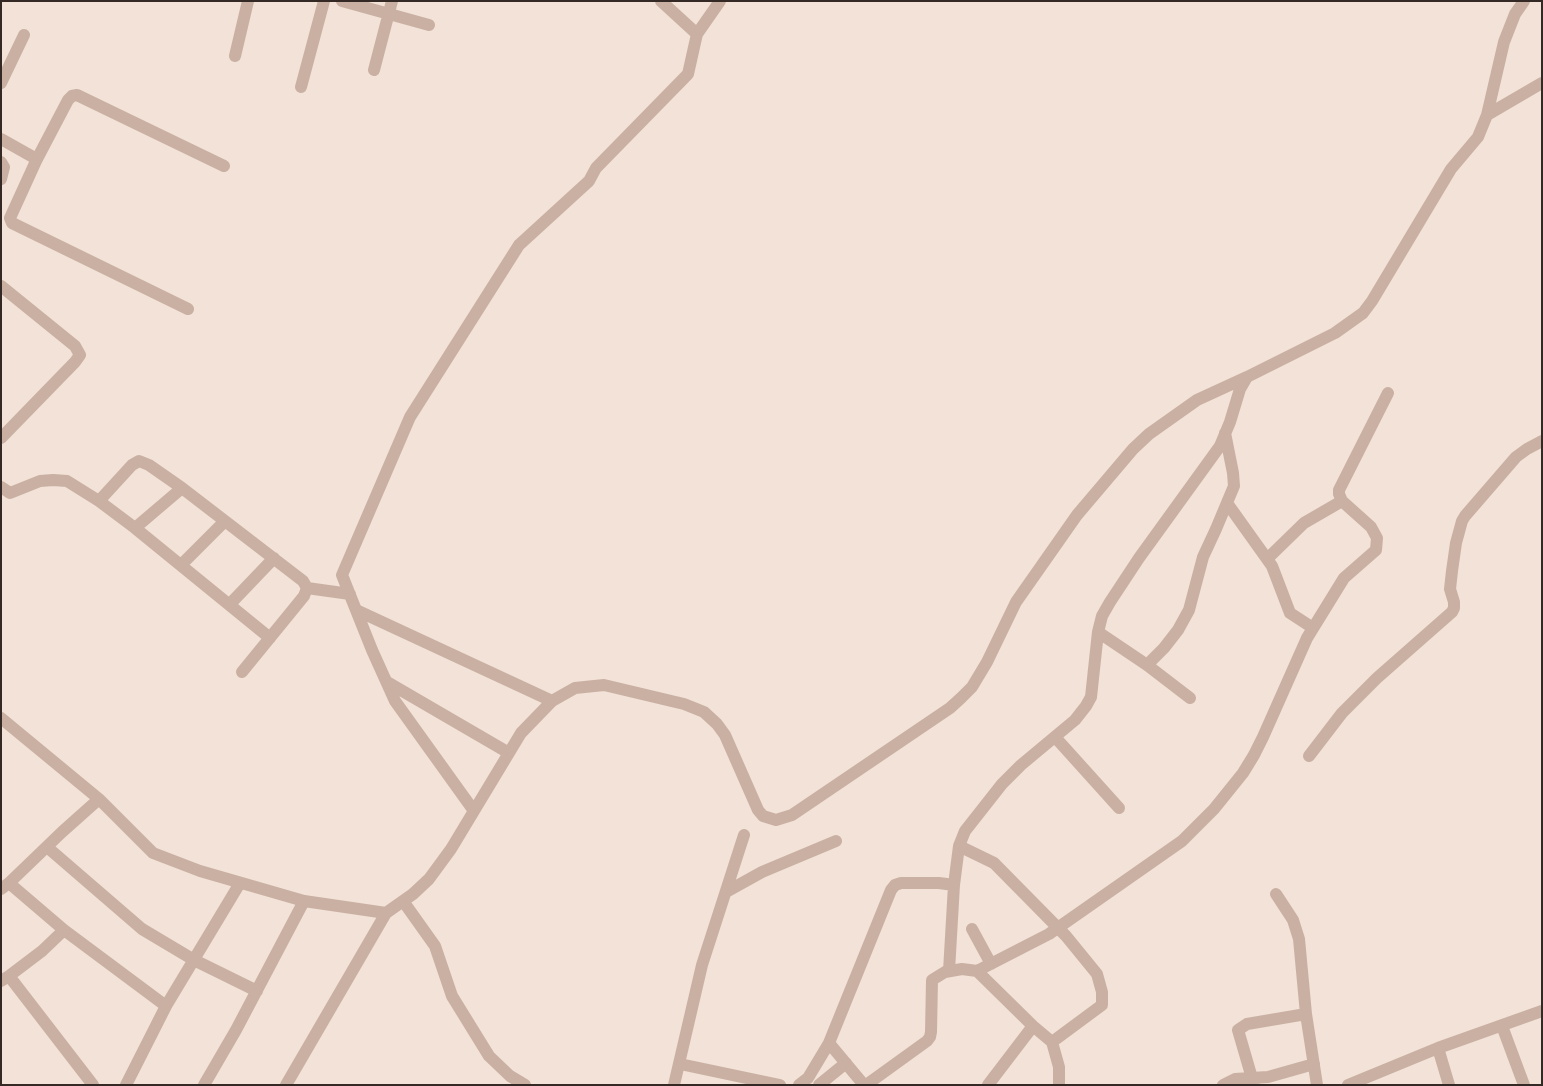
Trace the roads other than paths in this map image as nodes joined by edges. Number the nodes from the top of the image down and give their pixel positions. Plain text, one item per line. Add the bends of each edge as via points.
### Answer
1 (248, 1) edge
2 (324, 1) edge
3 (342, 1) edge
4 (661, 1) edge
5 (720, 1) edge
6 (1524, 1) edge
7 (390, 8) edge
8 (429, 25) dead end
9 (697, 34) junction
10 (24, 35) dead end
11 (235, 56) dead end
12 (374, 70) dead end
13 (1, 83) edge
14 (1542, 83) edge
15 (301, 87) dead end
16 (1487, 115) junction
17 (1, 139) edge
18 (36, 161) junction
19 (1, 162) edge
20 (224, 166) dead end
21 (1, 179) edge
22 (1, 286) edge
23 (188, 309) dead end
24 (1247, 377) junction
25 (1388, 393) dead end
26 (1225, 433) junction
27 (1, 438) edge
28 (1542, 441) edge
29 (182, 488) junction
30 (5, 490) edge
31 (99, 501) junction
32 (1342, 501) junction
33 (1227, 503) junction
34 (225, 521) junction
35 (135, 528) junction
36 (274, 558) junction
37 (1267, 558) junction
38 (181, 565) junction
39 (307, 588) junction
40 (350, 594) junction
41 (230, 604) junction
42 (356, 610) junction
43 (1313, 628) junction
44 (1098, 632) junction
45 (270, 638) junction
46 (1147, 665) junction
47 (242, 672) dead end
48 (387, 682) junction
49 (1190, 698) dead end
50 (552, 701) junction
51 (1, 718) edge
52 (1055, 737) junction
53 (509, 753) junction
54 (1309, 756) dead end
55 (99, 799) junction
56 (1119, 808) dead end
57 (474, 811) junction
58 (744, 835) dead end
59 (836, 841) dead end
60 (959, 846) junction
61 (47, 847) junction
62 (240, 882) junction
63 (954, 885) junction
64 (5, 886) edge
65 (726, 892) junction
66 (1276, 894) dead end
67 (304, 901) junction
68 (403, 901) junction
69 (386, 912) junction
70 (1058, 927) junction
71 (972, 929) dead end
72 (64, 930) junction
73 (194, 960) junction
74 (991, 964) junction
75 (978, 970) junction
76 (949, 971) junction
77 (5, 979) edge
78 (257, 991) junction
79 (166, 1006) junction
80 (1542, 1010) edge
81 (1306, 1014) junction
82 (1033, 1026) junction
83 (1502, 1026) junction
84 (1052, 1042) junction
85 (829, 1043) junction
86 (1438, 1048) junction
87 (846, 1063) junction
88 (680, 1064) junction
89 (1314, 1064) junction
90 (1253, 1081) edge
91 (807, 1083) edge
92 (93, 1085) edge
93 (126, 1085) edge
94 (204, 1085) edge
95 (286, 1085) edge
96 (525, 1085) edge
97 (674, 1085) edge
98 (780, 1085) edge
99 (819, 1085) edge
100 (865, 1085) edge
101 (988, 1085) edge
102 (1059, 1085) edge
103 (1223, 1085) edge
104 (1317, 1085) edge
105 (1348, 1085) edge
106 (1449, 1085) edge
107 (1524, 1085) edge

1 - 11 street
2 - 15 street
3 - 7 street
4 - 9 street
5 - 9 street
6 - 16 street via 1504,42
7 - 8 street
7 - 12 street
9 - 40 street via 688,74 588,180 518,244 410,418 342,575
10 - 13 street
14 - 16 street
16 - 24 street via 1478,137 1451,169 1364,313 1335,333
17 - 18 street
18 - 20 street via 68,100 77,95
18 - 23 street via 10,218 12,223
19 - 21 street via 4,167
22 - 27 street via 75,346 80,355
24 - 26 street
24 - 50 street via 1197,400 1149,434 1134,449 1077,515 1016,602 987,662 961,698 792,815 776,820 763,816 725,735 704,712 684,704 604,685 575,688
25 - 32 street via 1340,490
26 - 33 street via 1234,486
26 - 44 street via 1220,446 1110,602
28 - 54 street via 1516,457 1462,521 1450,589 1454,602 1452,612 1342,713
29 - 31 street via 139,461
29 - 34 street
29 - 35 street
30 - 31 street via 40,481 67,481
31 - 35 street
32 - 37 street via 1304,523
32 - 43 street via 1372,527 1377,538 1376,550 1344,578
33 - 37 street
33 - 46 street via 1203,557 1189,610 1164,648
34 - 36 street
34 - 38 street
35 - 38 street
36 - 39 street
36 - 41 street
37 - 43 street via 1290,613
38 - 41 street
39 - 40 street
39 - 45 street
40 - 42 street
41 - 45 street
42 - 48 street
42 - 50 street
43 - 70 street via 1254,755 1214,808 1182,841
44 - 46 street
44 - 52 street via 1091,696 1081,714
45 - 47 street
46 - 49 street
48 - 53 street
48 - 57 street via 395,700
50 - 53 street via 521,733
51 - 55 street
52 - 56 street
52 - 60 street via 1002,784 965,831
53 - 57 street
55 - 61 street
55 - 62 street via 153,853 200,872
57 - 68 street via 429,879
58 - 65 street
59 - 65 street via 762,872
60 - 63 street
60 - 70 street via 994,863
61 - 64 street
61 - 73 street via 142,929
62 - 67 street
62 - 73 street
63 - 76 street
63 - 85 street via 902,883 891,890
64 - 72 street
65 - 88 street via 702,966
66 - 81 street via 1293,920 1299,939
67 - 69 street
67 - 78 street
68 - 69 street
68 - 96 street via 435,946 452,996 489,1056
69 - 95 street
70 - 74 street
70 - 84 street via 1097,974 1102,1005
71 - 74 street
72 - 77 street
72 - 79 street
73 - 78 street
73 - 79 street
74 - 75 street
75 - 76 street
75 - 82 street
76 - 100 street via 932,980 930,1037
77 - 92 street
78 - 94 street
79 - 93 street
80 - 83 street
81 - 89 street
81 - 90 street via 1247,1024 1238,1030
82 - 84 street
82 - 101 street
83 - 86 street
83 - 107 street
84 - 102 street via 1059,1066
85 - 87 street
85 - 91 street
86 - 105 street
86 - 106 street
87 - 99 street
87 - 100 street
88 - 97 street
88 - 98 street
89 - 90 street
89 - 104 street
90 - 103 street via 1235,1079

